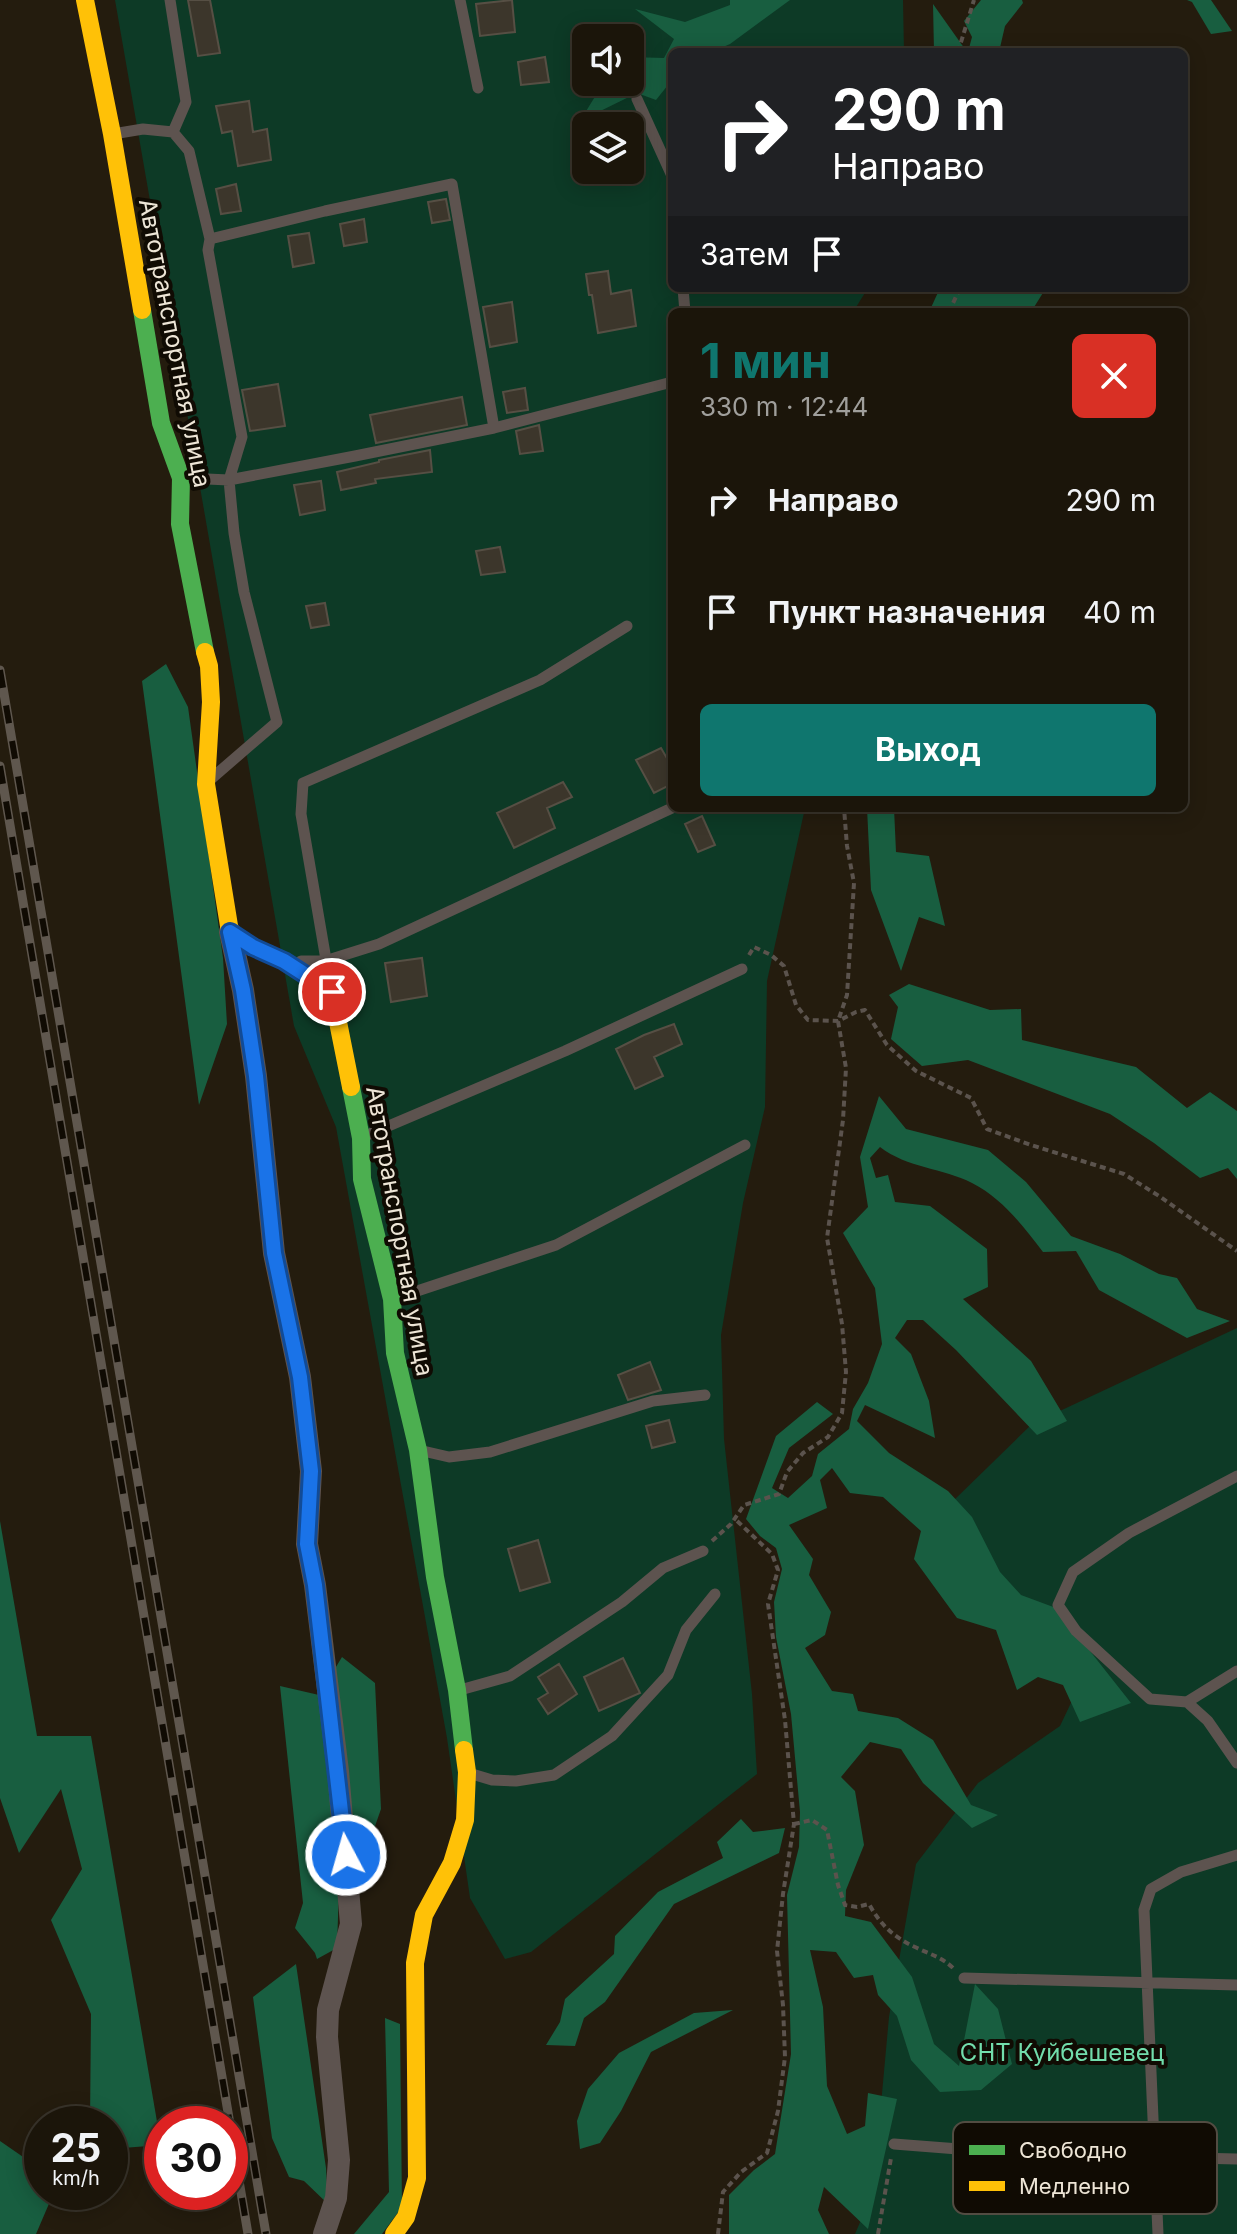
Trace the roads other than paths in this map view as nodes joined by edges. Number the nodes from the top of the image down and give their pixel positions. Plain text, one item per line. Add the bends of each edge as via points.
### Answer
1 (85, 0) edge
2 (170, 0) edge
3 (460, 0) edge
4 (478, 88) dead end
5 (637, 99) dead end
6 (173, 132) junction
7 (112, 134) junction
8 (668, 167) edge
9 (210, 239) junction
10 (668, 383) edge
11 (494, 428) junction
12 (181, 478) junction
13 (229, 480) junction
14 (627, 626) dead end
15 (206, 784) junction
16 (668, 810) edge
17 (230, 932) junction
18 (284, 961) junction
19 (325, 961) junction
20 (742, 969) road end
21 (332, 992) junction
22 (361, 1138) junction
23 (745, 1145) dead end
24 (392, 1299) junction
25 (705, 1395) dead end
26 (418, 1450) junction
27 (1237, 1476) edge
28 (703, 1551) road end
29 (715, 1594) dead end
30 (1237, 1671) edge
31 (457, 1690) junction
32 (1187, 1702) junction
33 (1237, 1763) edge
34 (467, 1772) junction
35 (1237, 1855) edge
36 (964, 1978) road end
37 (1147, 1983) junction
38 (1237, 1985) edge
39 (1153, 2122) edge
40 (894, 2144) road end
41 (953, 2149) edge
42 (1217, 2158) edge
43 (1237, 2159) edge
44 (1157, 2214) edge
45 (324, 2234) edge
46 (394, 2234) edge
47 (1158, 2234) edge

1 - 7 street, Автотранспортная улица
2 - 6 lane via 186,102
3 - 4 lane
5 - 8 lane
6 - 7 lane
6 - 9 lane via 189,151
7 - 12 street, Автотранспортная улица via 161,423
9 - 11 lane via 452,184
9 - 13 lane via 242,437
10 - 11 lane
11 - 13 lane
12 - 13 lane
12 - 15 street, Автотранспортная улица via 180,524 209,666
13 - 15 lane via 244,592 277,722
14 - 19 lane via 540,680 303,783 301,814
15 - 17 street, Автотранспортная улица
16 - 19 lane via 379,944
17 - 18 street
17 - 45 street via 256,1076 274,1253 300,1377 311,1471 307,1544 351,1924 328,2010 339,2160 336,2198
18 - 19 lane
18 - 21 street
19 - 21 lane
20 - 22 lane
21 - 22 street, Автотранспортная улица
22 - 24 street, Автотранспортная улица via 362,1179
23 - 24 lane via 556,1245
24 - 26 street, Автотранспортная улица via 395,1353
25 - 26 lane via 653,1401 490,1452 449,1457
26 - 31 street, Автотранспортная улица
27 - 32 lane via 1129,1533 1073,1572 1058,1605 1076,1631 1150,1699
28 - 31 lane via 663,1568 622,1602 510,1676
29 - 34 lane via 686,1630 668,1675 612,1736 554,1775 516,1781
30 - 32 lane
31 - 34 street, Автотранспортная улица
32 - 33 lane via 1208,1721
34 - 46 street, Автотранспортная улица via 465,1820 452,1863 424,1915 415,1963 417,2178 406,2217
35 - 37 lane via 1181,1872 1151,1889 1144,1910
36 - 37 lane
37 - 38 lane
37 - 39 lane
40 - 41 lane
42 - 43 lane
44 - 47 lane

